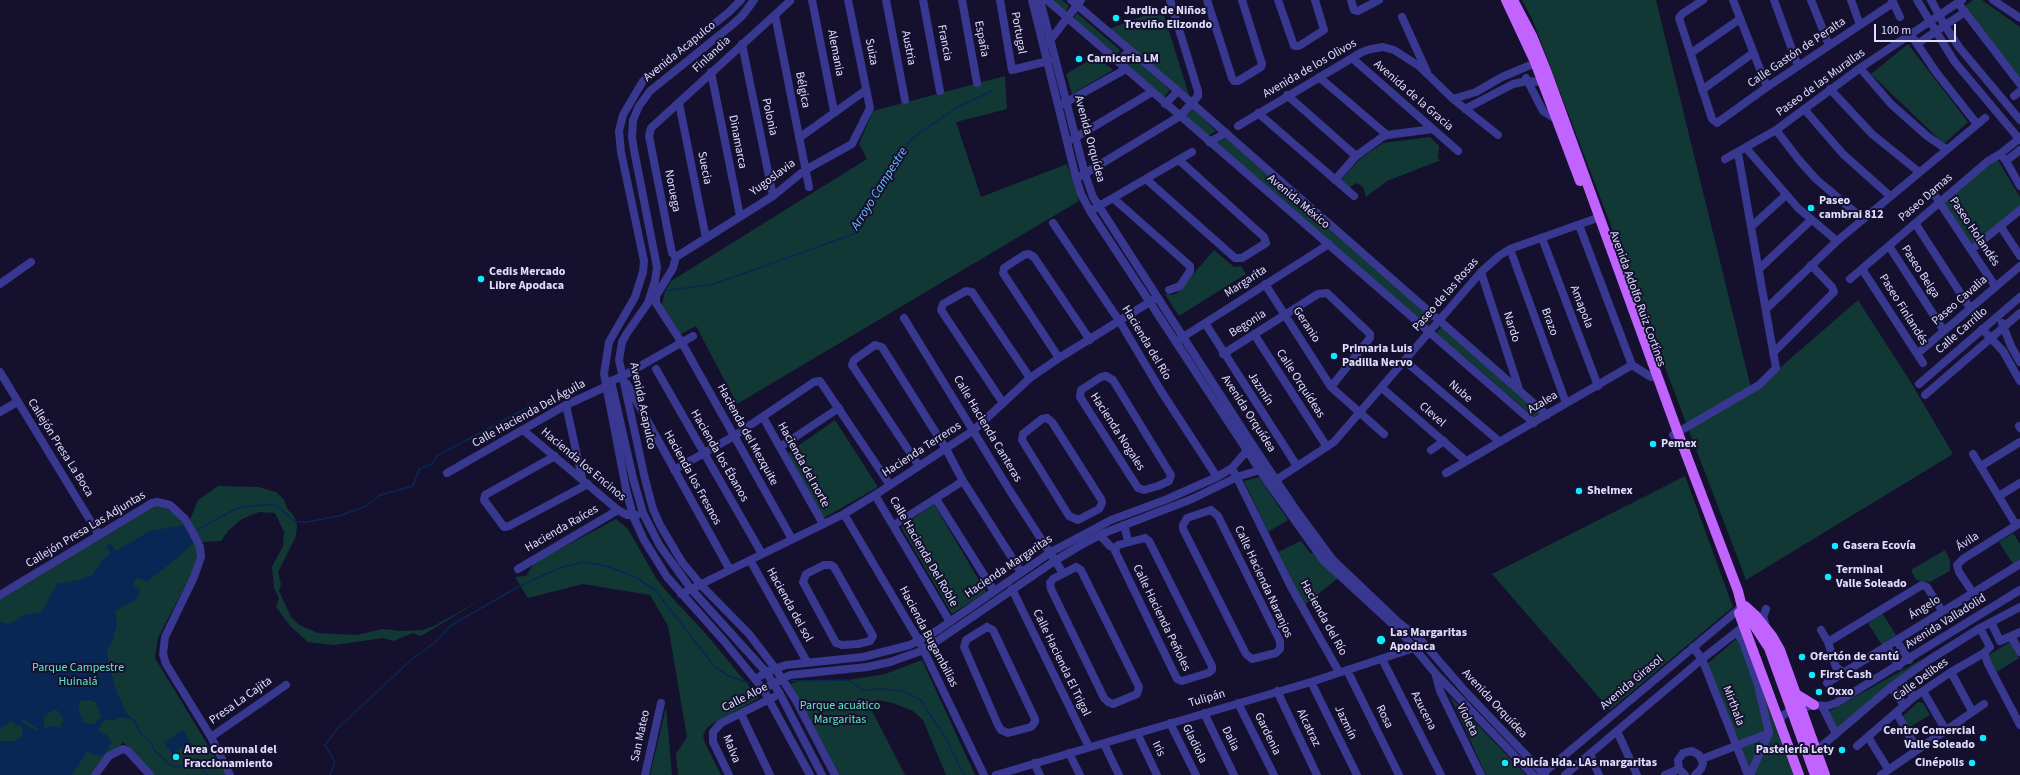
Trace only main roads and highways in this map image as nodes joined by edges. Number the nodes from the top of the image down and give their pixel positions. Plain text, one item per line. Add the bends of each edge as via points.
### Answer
1 (1506, 0) edge
2 (1513, 0) edge
3 (1545, 78) junction
4 (1597, 218) junction
5 (1675, 434) junction
6 (1744, 614) junction
7 (1796, 694) junction
8 (1818, 706) road end
9 (1797, 709) junction
10 (1801, 775) edge
11 (1815, 775) edge
12 (1825, 775) edge

1 - 3 main road, Avenida Adolfo Ruiz Cortínes
2 - 3 main road via 1532,36
3 - 4 main road, Avenida Adolfo Ruiz Cortínes via 1557,120
3 - 4 main road via 1559,105
4 - 5 main road
4 - 5 main road, Avenida Adolfo Ruiz Cortínes via 1651,377
5 - 6 main road, Avenida Adolfo Ruiz Cortínes
6 - 7 main road, Avenida Adolfo Ruiz Cortínes via 1769,632 1780,650
6 - 9 main road via 1769,648
6 - 10 main road, Avenida Adolfo Ruiz Cortínes
7 - 8 main road
7 - 9 main road, Avenida Adolfo Ruiz Cortínes
9 - 11 main road
9 - 12 main road, Avenida Adolfo Ruiz Cortínes via 1817,750

